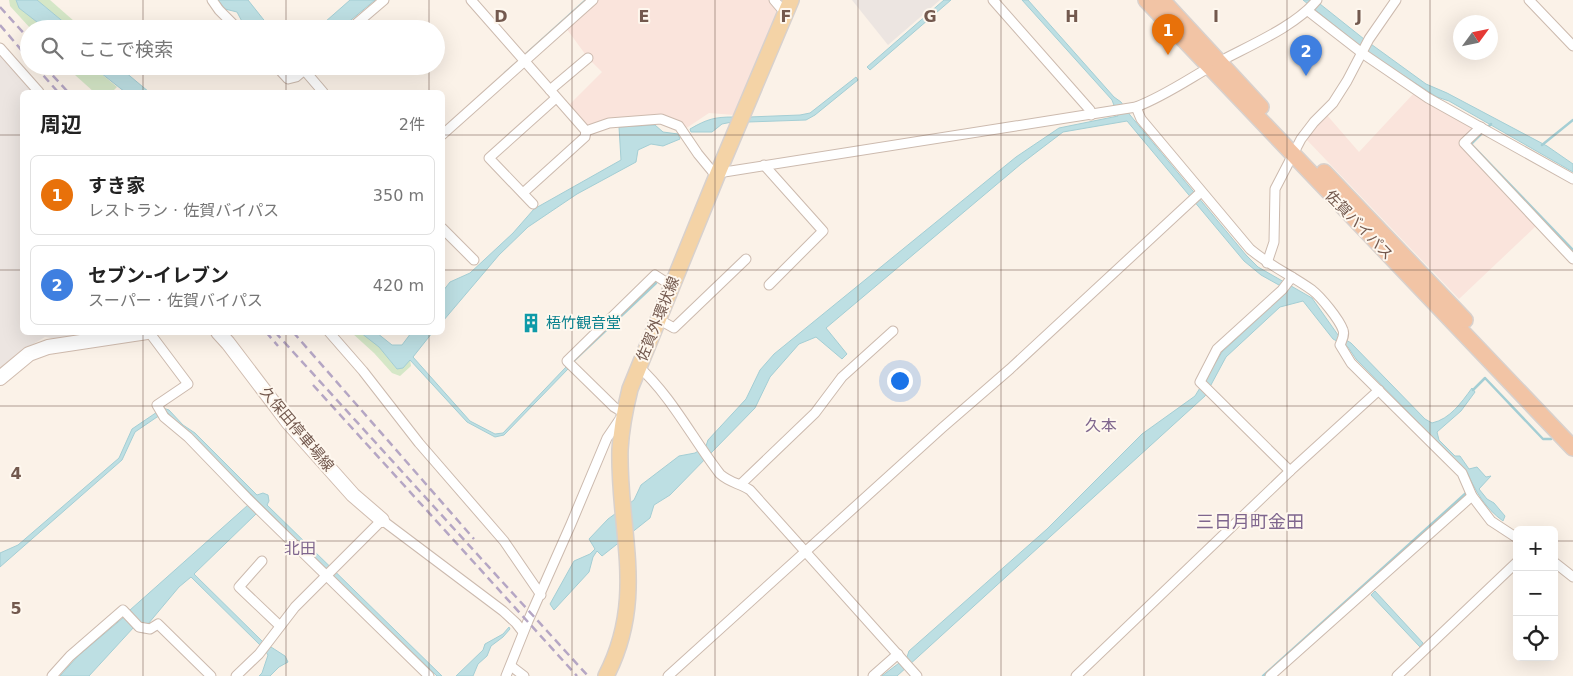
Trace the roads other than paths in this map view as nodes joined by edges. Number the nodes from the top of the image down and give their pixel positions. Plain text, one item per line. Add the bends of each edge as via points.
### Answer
1 (212, 0) edge
2 (384, 0) edge
3 (471, 0) edge
4 (593, 0) edge
5 (774, 0) edge
6 (993, 0) edge
7 (1146, 0) edge
8 (1162, 0) edge
9 (1317, 0) edge
10 (1396, 0) edge
11 (1529, 0) edge
12 (789, 7) edge
13 (1308, 11) junction
14 (229, 20) edge
15 (361, 20) edge
16 (1573, 46) edge
17 (0, 48) edge
18 (1362, 53) junction
19 (588, 58) dead end
20 (522, 59) junction
21 (1214, 65) junction
22 (20, 71) edge
23 (24, 75) edge
24 (284, 75) edge
25 (299, 75) edge
26 (309, 75) edge
27 (37, 90) edge
28 (321, 90) edge
29 (550, 90) junction
30 (556, 98) junction
31 (1132, 108) junction
32 (1091, 114) junction
33 (1484, 129) junction
34 (445, 132) edge
35 (586, 132) junction
36 (1296, 151) junction
37 (764, 165) junction
38 (718, 173) junction
39 (1573, 179) edge
40 (523, 193) junction
41 (1196, 196) junction
42 (533, 204) dead end
43 (445, 231) edge
44 (746, 259) dead end
45 (1573, 259) edge
46 (474, 260) dead end
47 (1267, 263) junction
48 (1290, 280) junction
49 (769, 285) dead end
50 (672, 286) junction
51 (658, 319) junction
52 (894, 331) dead end
53 (128, 335) edge
54 (150, 335) edge
55 (221, 335) edge
56 (331, 335) edge
57 (638, 366) junction
58 (0, 378) edge
59 (1379, 390) junction
60 (624, 413) junction
61 (1573, 433) edge
62 (1573, 448) edge
63 (1290, 471) junction
64 (741, 484) junction
65 (1472, 496) junction
66 (382, 520) junction
67 (1513, 535) edge
68 (805, 553) junction
69 (262, 560) dead end
70 (1558, 565) edge
71 (1513, 566) edge
72 (327, 576) junction
73 (1573, 577) edge
74 (541, 595) junction
75 (280, 626) junction
76 (523, 632) junction
77 (900, 657) junction
78 (511, 666) junction
79 (914, 673) edge
80 (1276, 674) edge
81 (52, 676) edge
82 (211, 676) edge
83 (236, 676) edge
84 (429, 676) edge
85 (506, 676) edge
86 (524, 676) edge
87 (606, 676) edge
88 (668, 676) edge
89 (873, 676) edge
90 (1076, 676) edge
91 (1397, 676) edge

1 - 14 street
2 - 15 street
3 - 20 street
4 - 20 street
5 - 12 street
6 - 32 street
7 - 21 highway, 佐賀バイパス
8 - 21 highway, 佐賀バイパス
9 - 13 street
10 - 18 street
11 - 16 street
12 - 38 main road, 佐賀外環状線
13 - 18 street
13 - 21 street
17 - 22 street
18 - 33 street via 1428,98
18 - 36 street via 1347,81 1314,122
19 - 29 street
20 - 29 street
20 - 34 street
21 - 31 street via 1156,100
21 - 36 highway, 佐賀バイパス
23 - 27 street
24 - 25 street via 288,79
26 - 28 street
29 - 30 street
30 - 35 street
30 - 40 street via 489,158
31 - 32 street
31 - 41 street
32 - 37 street
33 - 39 street
33 - 45 street via 1464,144
35 - 38 street via 609,123 661,119 679,126 712,171
35 - 40 street via 585,137
36 - 47 street via 1275,189 1274,242
36 - 61 highway, 佐賀バイパス
36 - 62 highway, 佐賀バイパス
37 - 38 street
37 - 49 street via 823,230
38 - 50 main road, 佐賀外環状線
40 - 42 street
41 - 47 street
41 - 68 street
43 - 46 street
44 - 51 street via 674,328
47 - 48 street
48 - 59 street via 1314,291 1332,312 1344,331 1342,341 1351,363
48 - 63 street via 1217,350 1200,382
50 - 51 main road, 佐賀外環状線
50 - 60 street via 655,275 570,364
51 - 57 main road, 佐賀外環状線
52 - 64 street via 842,377 815,413
53 - 58 main road via 48,347 29,354
54 - 72 street via 188,384 157,405 164,417
55 - 66 main road, 久保田停車場線 via 288,422 353,495
56 - 74 street via 364,370 419,443 504,542
57 - 60 main road, 佐賀外環状線
57 - 64 street via 665,394 720,474 728,481
59 - 63 street
59 - 65 street via 1462,473
60 - 74 street via 607,438
60 - 87 main road, 佐賀外環状線 via 620,449 630,578 627,612 615,657
63 - 90 street
64 - 68 street via 750,490
65 - 67 street via 1491,521
65 - 80 street
66 - 72 street
66 - 76 street via 503,611
68 - 77 street
68 - 88 street
69 - 75 street via 239,587
70 - 73 street
71 - 91 street
72 - 75 street via 295,606
72 - 84 street
74 - 76 street
75 - 83 street via 265,648
76 - 78 street
77 - 79 street
77 - 89 street
78 - 85 street
78 - 86 street
81 - 82 street via 123,610 139,627 150,629 158,624

